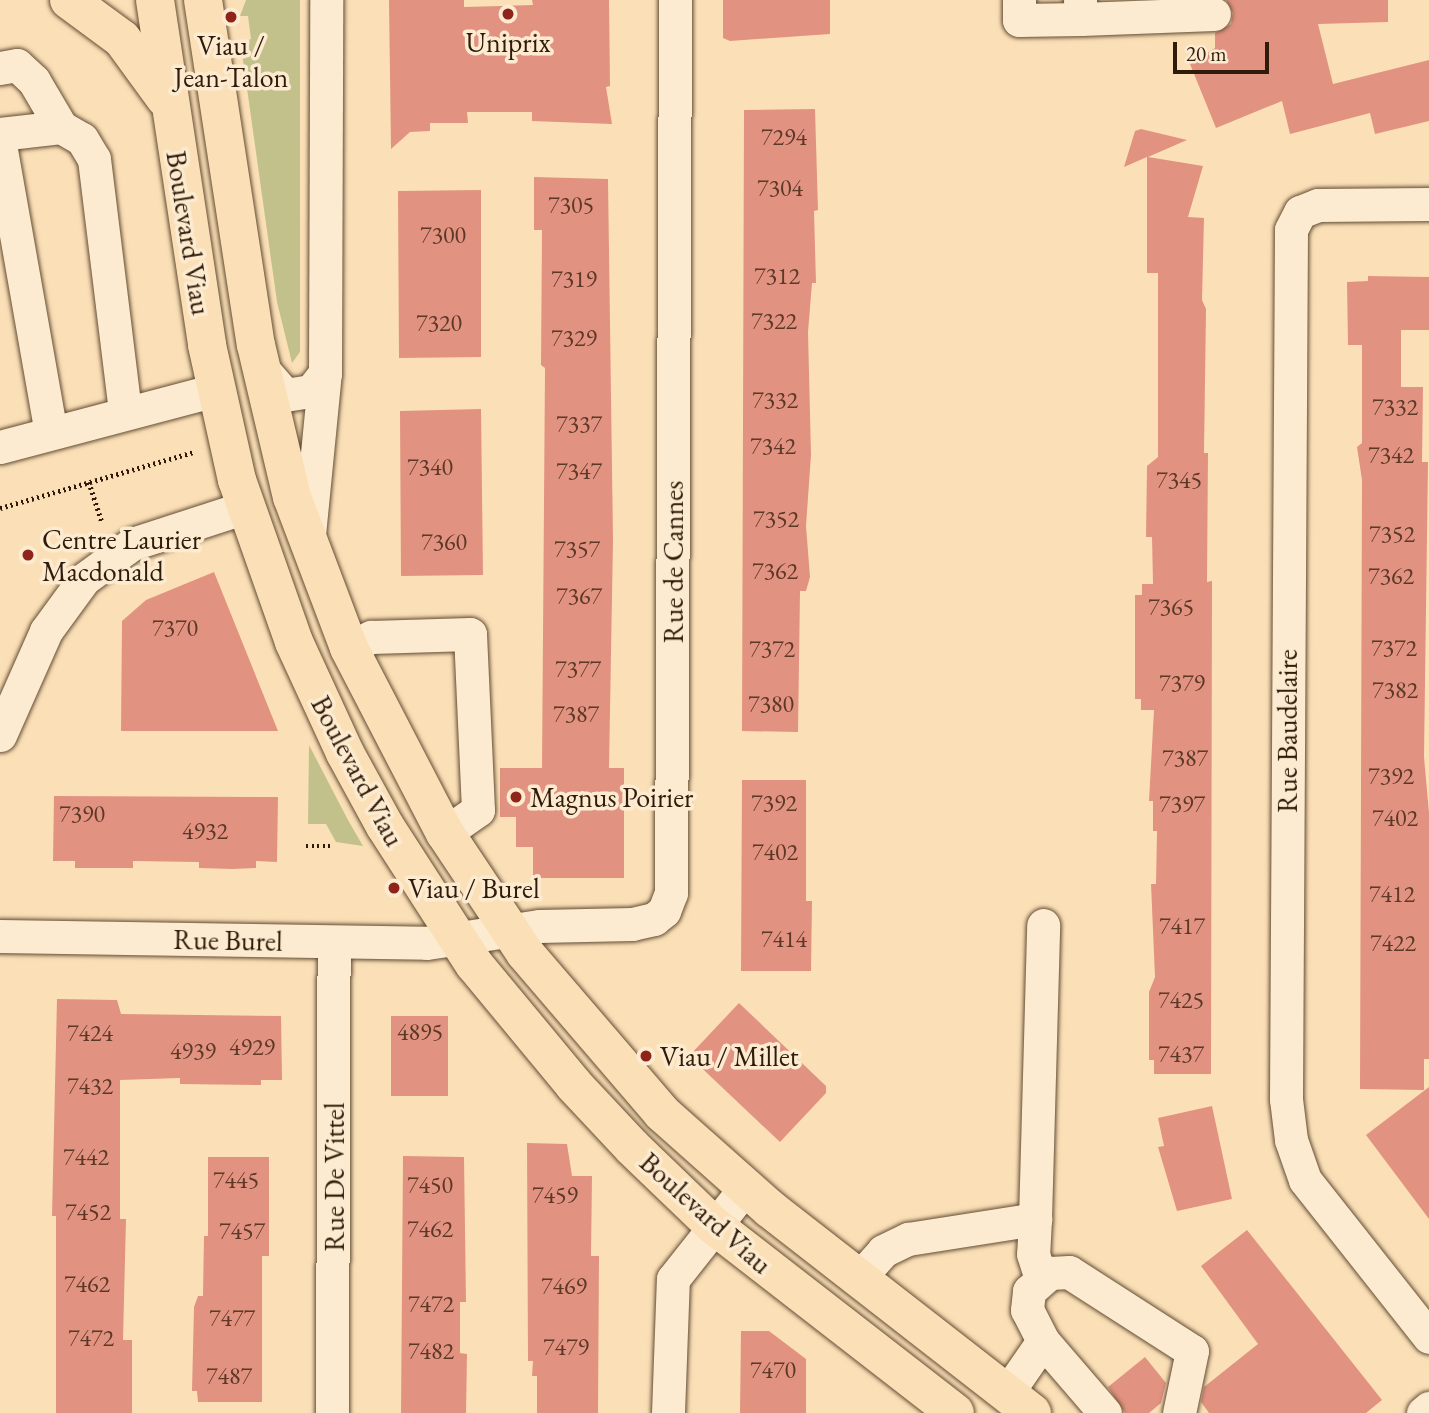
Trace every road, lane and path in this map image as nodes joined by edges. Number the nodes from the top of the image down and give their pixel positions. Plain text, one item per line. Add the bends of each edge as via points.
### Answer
1 (69, 0) edge
2 (155, 0) edge
3 (203, 0) edge
4 (326, 0) edge
5 (675, 0) edge
6 (1019, 0) edge
7 (1081, 9) edge
8 (1214, 14) dead end
9 (0, 68) edge
10 (170, 105) junction
11 (61, 127) junction
12 (0, 134) edge
13 (0, 144) edge
14 (1429, 204) edge
15 (260, 366) junction
16 (325, 373) junction
17 (216, 390) junction
18 (125, 411) junction
19 (51, 433) junction
20 (0, 447) edge
21 (202, 449) dead end
22 (89, 482) junction
23 (246, 507) junction
24 (0, 508) edge
25 (102, 522) dead end
26 (309, 545) junction
27 (349, 648) junction
28 (0, 736) edge
29 (445, 833) junction
30 (306, 846) dead end
31 (330, 846) dead end
32 (1043, 925) dead end
33 (510, 931) junction
34 (0, 936) edge
35 (456, 939) junction
36 (334, 942) junction
37 (744, 1188) junction
38 (1035, 1219) junction
39 (713, 1225) junction
40 (859, 1278) junction
41 (1041, 1278) junction
42 (1429, 1337) edge
43 (1043, 1341) junction
44 (1019, 1403) edge
45 (1429, 1408) edge
46 (332, 1413) edge
47 (668, 1413) edge
48 (955, 1413) edge
49 (1105, 1413) edge
50 (1179, 1413) edge
51 (1423, 1413) edge

1 - 10 main road via 122,38
2 - 10 main road, Boulevard Viau
3 - 15 main road, Boulevard Viau
4 - 16 street, Boulevard Viau
5 - 33 street, Rue de Cannes via 670,900 660,915 644,922
6 - 7 street via 1019,20
7 - 8 street
9 - 11 street via 17,65 34,81
10 - 17 main road, Boulevard Viau
11 - 12 street
11 - 18 street via 82,139 94,159
13 - 19 street
14 - 42 street, Rue Baudelaire via 1318,205 1300,212 1291,230 1286,1086 1291,1140 1305,1180
15 - 16 street via 285,395 311,391
15 - 26 main road, Boulevard Viau
16 - 26 street, Boulevard Viau
17 - 18 street
17 - 23 main road, Boulevard Viau
18 - 19 street
19 - 20 street
21 - 22 path
22 - 24 path
22 - 25 path
23 - 28 street via 132,544 84,579 41,642
23 - 35 main road, Boulevard Viau via 294,642 345,754 403,858
26 - 27 main road, Boulevard Viau
27 - 29 main road, Boulevard Viau
27 - 29 street via 371,637 470,634 478,810
29 - 33 main road, Boulevard Viau
30 - 31 path
32 - 38 street
33 - 35 street, Rue de Cannes
33 - 37 main road, Boulevard Viau via 625,1073
34 - 36 street, Rue Burel
35 - 36 street, Rue Burel
35 - 39 main road, Boulevard Viau via 591,1105
36 - 46 street, Rue De Vittel
37 - 39 street
37 - 40 main road, Boulevard Viau
38 - 40 street via 908,1239 883,1251
38 - 41 street via 1033,1254
39 - 47 street via 679,1268 671,1289
39 - 48 main road, Boulevard Viau
40 - 44 main road, Boulevard Viau
41 - 43 street via 1029,1291 1027,1310
41 - 50 street via 1059,1272 1080,1276 1192,1352
43 - 44 street
43 - 49 street
45 - 51 street

